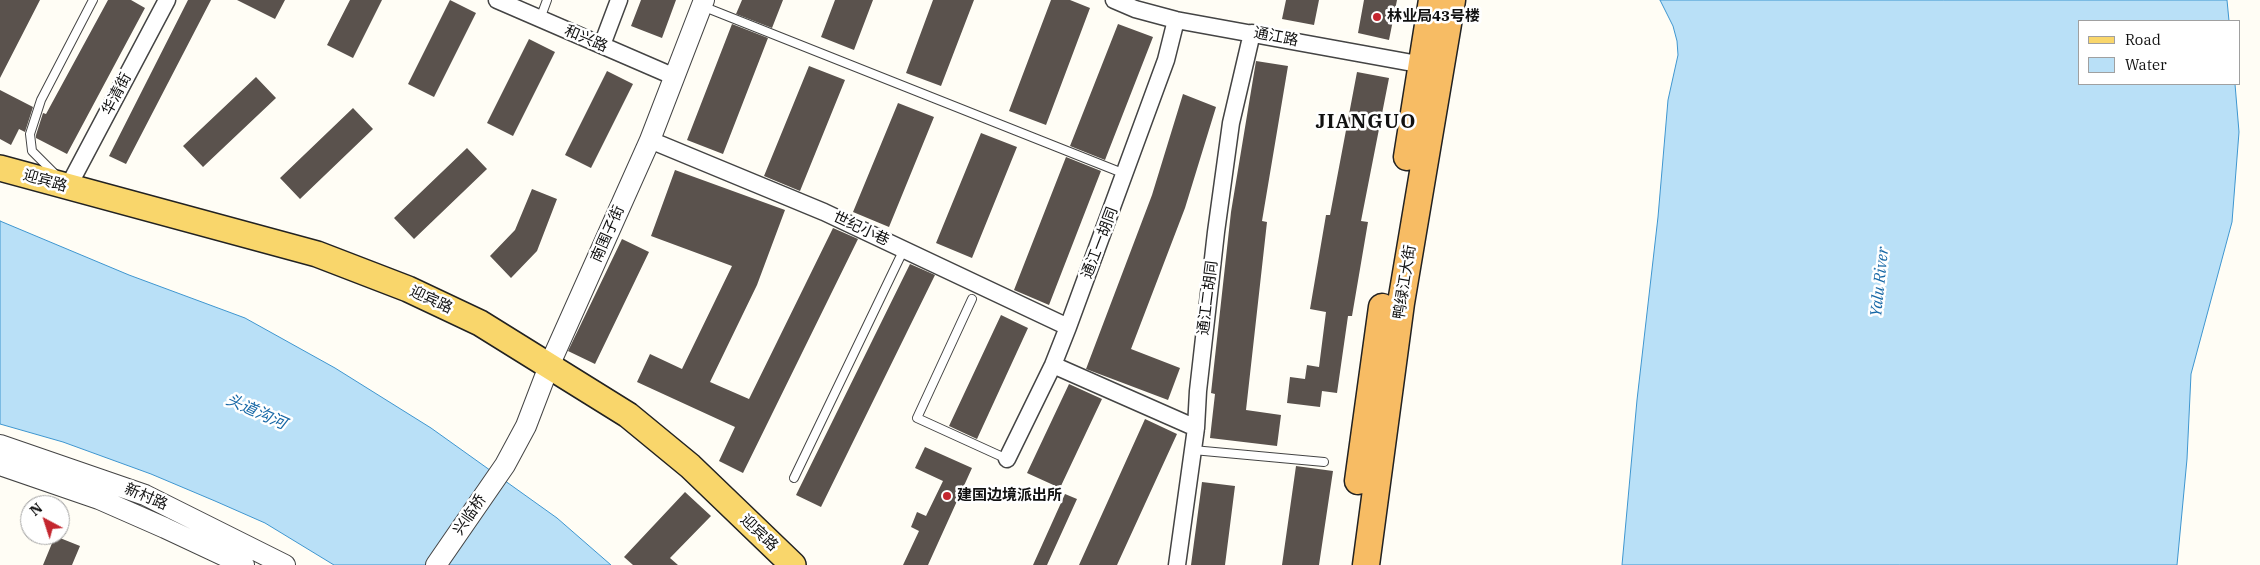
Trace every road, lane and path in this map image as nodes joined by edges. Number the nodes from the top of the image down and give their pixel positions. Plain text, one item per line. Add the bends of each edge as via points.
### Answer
1 (93, 0) edge
2 (167, 0) edge
3 (497, 0) edge
4 (547, 0) edge
5 (619, 0) edge
6 (1114, 0) edge
7 (1432, 0) edge
8 (1452, 0) edge
9 (703, 3) edge
10 (540, 19) junction
11 (1176, 20) junction
12 (1252, 32) junction
13 (602, 45) junction
14 (1431, 66) junction
15 (675, 77) junction
16 (650, 140) junction
17 (0, 168) edge
18 (1125, 174) junction
19 (68, 188) junction
20 (904, 249) junction
21 (972, 300) dead end
22 (1068, 327) junction
23 (1053, 365) junction
24 (550, 366) junction
25 (1196, 428) junction
26 (0, 445) edge
27 (1193, 450) junction
28 (1007, 459) joint
29 (1324, 462) dead end
30 (0, 465) edge
31 (505, 465) joint
32 (794, 478) dead end
33 (244, 565) edge
34 (285, 565) edge
35 (436, 565) edge
36 (793, 565) edge
37 (1177, 565) edge
38 (1348, 565) edge
39 (1366, 565) edge

1 - 19 lane via 40,100 30,134 32,150
2 - 19 street, 华清街
3 - 10 street, 和兴路
4 - 10 lane
5 - 13 street
6 - 11 street, 通江路
7 - 14 highway, 鸭绿江大街
8 - 14 highway, 鸭绿江大街
9 - 15 street, 南围子街
9 - 18 lane
10 - 13 street, 和兴路
11 - 12 street, 通江路
11 - 18 street, 通江一胡同 via 1166,60
12 - 14 street, 通江路
12 - 25 street, 通江二胡同 via 1231,123
13 - 15 street, 和兴路
14 - 38 highway, 鸭绿江大街 via 1368,398
14 - 39 highway, 鸭绿江大街
15 - 16 street, 南围子街
16 - 20 street, 世纪小巷
16 - 24 street, 南围子街
17 - 19 main road, 迎宾路
18 - 22 street, 通江一胡同
19 - 24 main road, 迎宾路 via 349,265 480,323
20 - 22 street, 世纪小巷
20 - 32 lane
21 - 28 lane via 917,418
22 - 23 street, 通江一胡同
23 - 25 street
23 - 28 street, 通江一胡同
24 - 31 street, 南围子街 via 526,426
24 - 36 main road, 迎宾路 via 628,415 690,466
25 - 27 street, 通江二胡同
26 - 34 street, 新村路 via 145,495
27 - 29 lane
27 - 37 street, 通江二胡同
30 - 33 street, 新村路 via 99,500
31 - 35 street, 兴临桥

